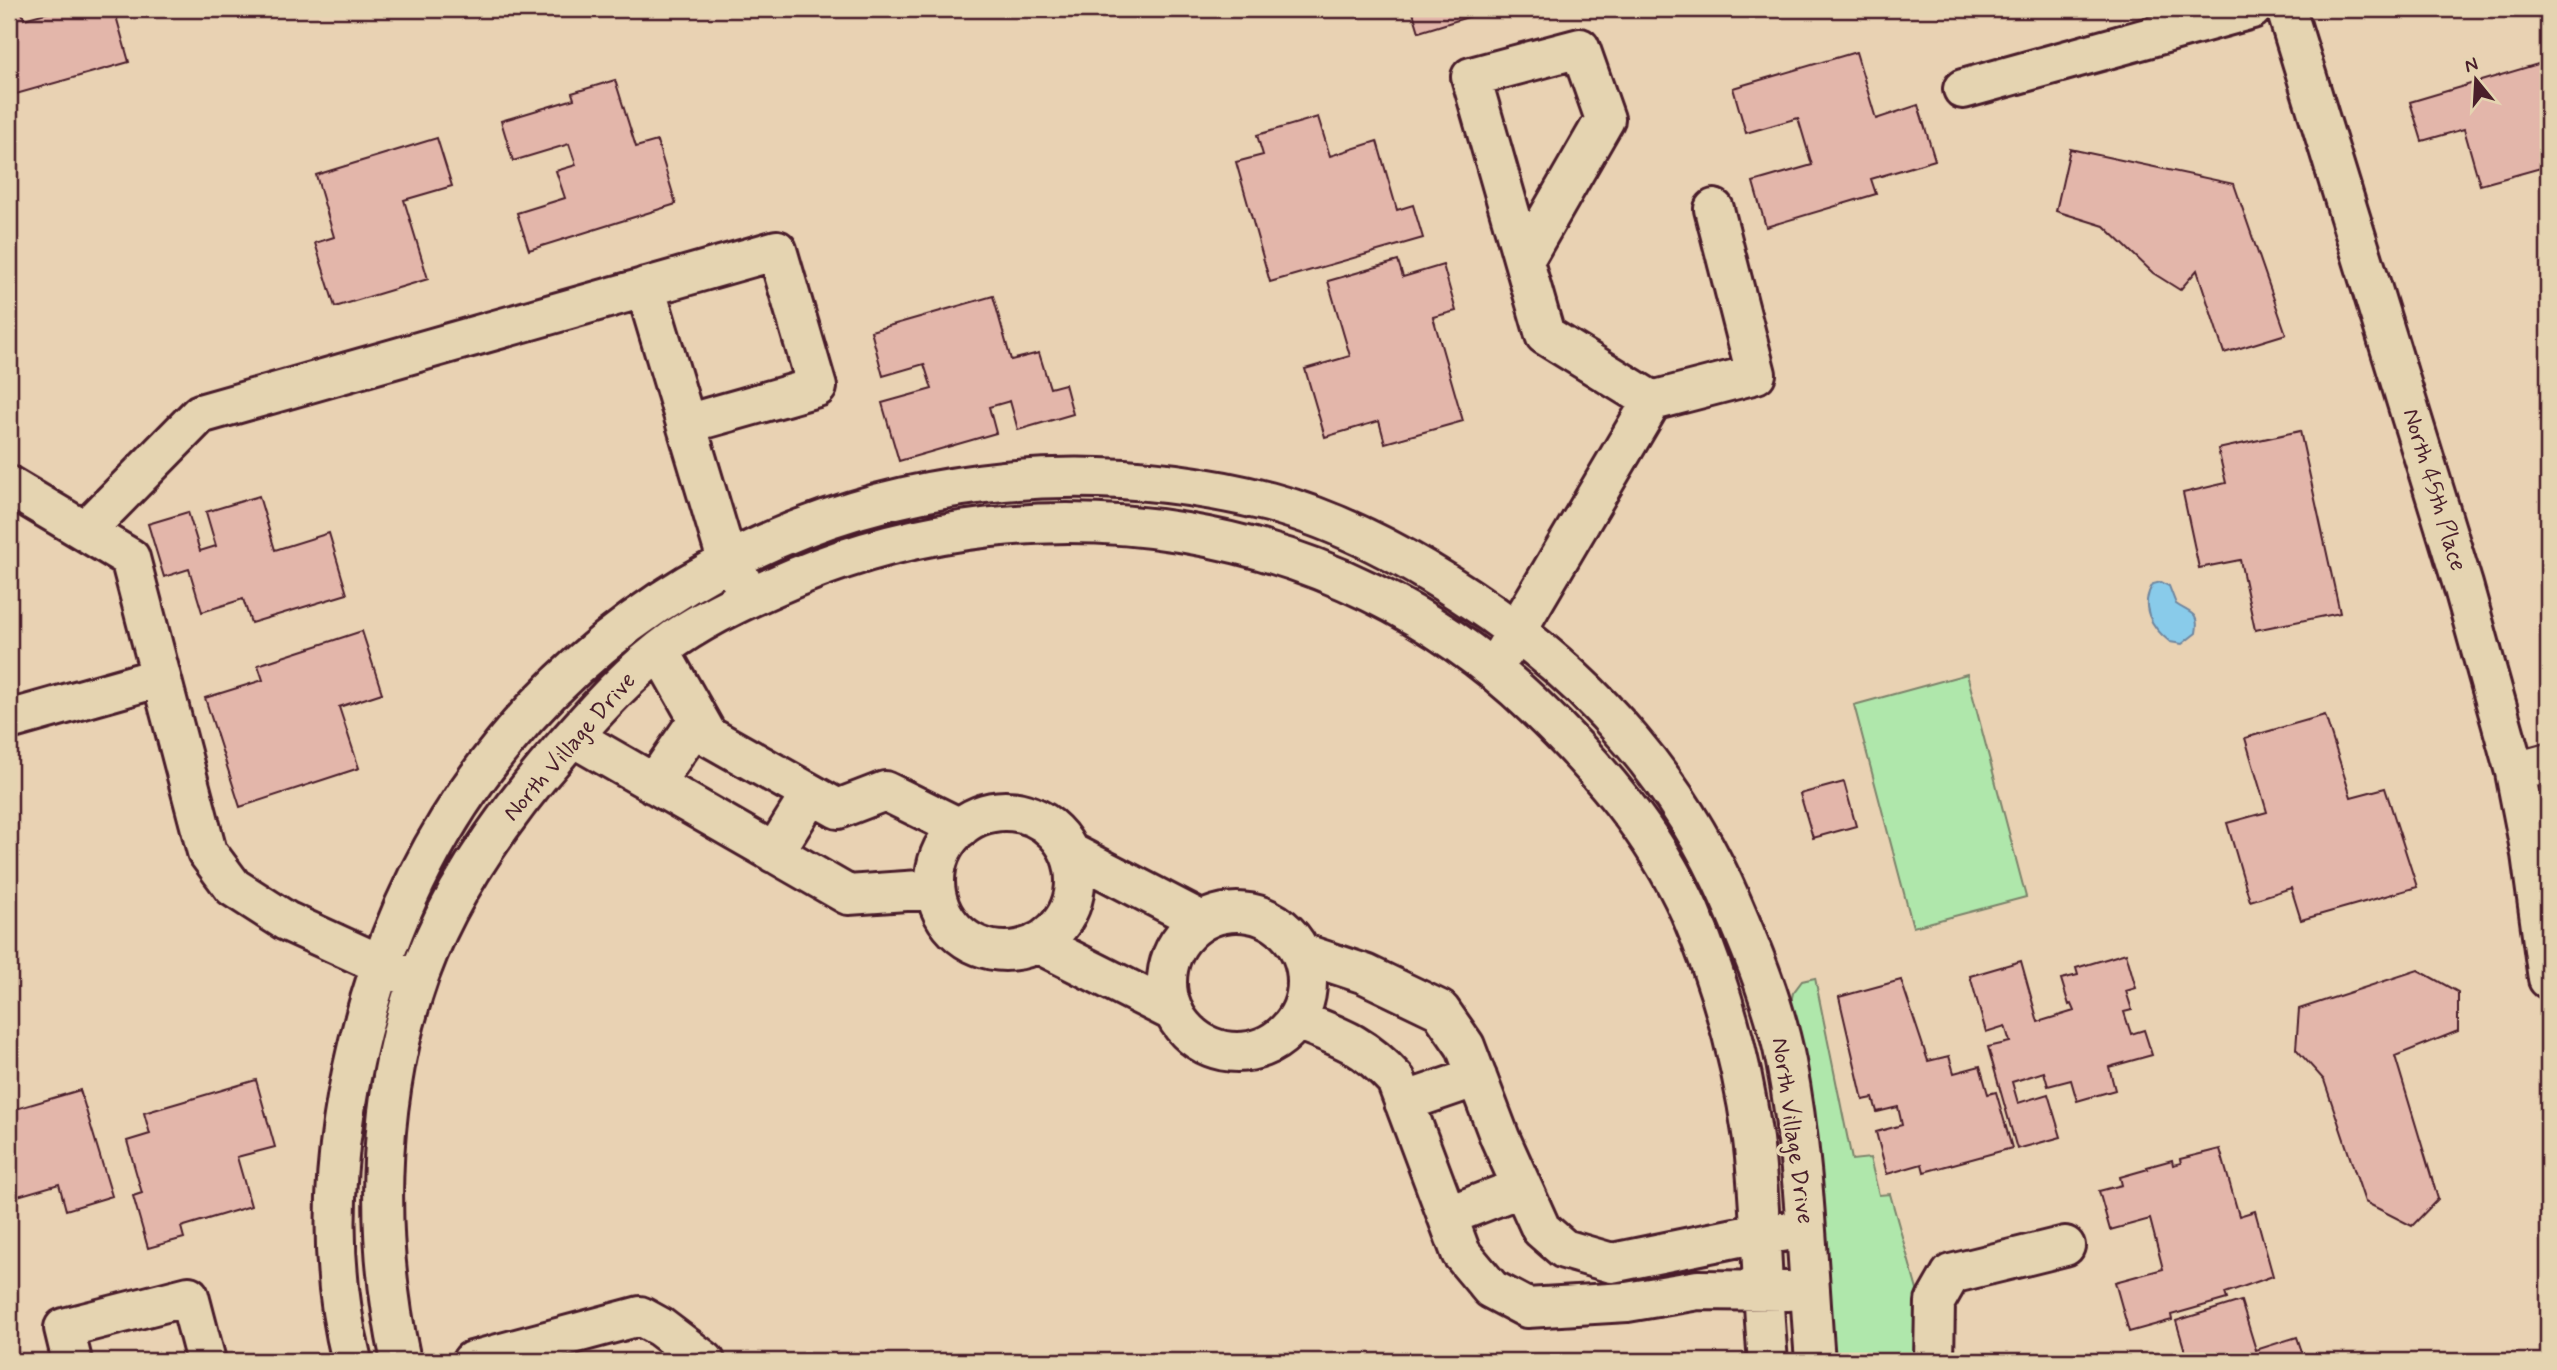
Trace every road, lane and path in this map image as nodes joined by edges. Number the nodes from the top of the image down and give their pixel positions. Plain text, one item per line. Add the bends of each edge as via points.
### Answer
1 (2252, 9) edge
2 (2286, 9) edge
3 (1963, 89) dead end
4 (1714, 209) dead end
5 (1524, 260) junction
6 (645, 287) junction
7 (1652, 401) junction
8 (686, 424) junction
9 (9, 486) edge
10 (85, 531) junction
11 (727, 560) junction
12 (752, 596) junction
13 (1517, 632) junction
14 (660, 651) junction
15 (1493, 670) junction
16 (161, 677) junction
17 (9, 720) edge
18 (698, 720) junction
19 (573, 737) junction
20 (2532, 768) edge
21 (654, 784) junction
22 (810, 794) junction
23 (960, 828) junction
24 (1069, 852) junction
25 (774, 853) junction
26 (935, 890) junction
27 (1202, 921) junction
28 (1037, 943) junction
29 (1301, 953) junction
30 (380, 966) junction
31 (2548, 979) edge
32 (418, 981) junction
33 (1174, 1012) junction
34 (1297, 1020) junction
35 (1477, 1077) junction
36 (1404, 1102) junction
37 (1522, 1187) junction
38 (1447, 1216) junction
39 (1805, 1230) junction
40 (1759, 1233) junction
41 (2065, 1245) dead end
42 (1585, 1255) junction
43 (1810, 1290) junction
44 (1762, 1292) junction
45 (1582, 1305) junction
46 (687, 1357) edge
47 (72, 1361) edge
48 (206, 1361) edge
49 (352, 1361) edge
50 (401, 1361) edge
51 (472, 1361) edge
52 (1768, 1361) edge
53 (1815, 1361) edge
54 (1934, 1361) edge

1 - 3 street
2 - 20 street, North 45th Place via 2463,585
4 - 7 street via 1756,374
5 - 5 street via 1605,119 1580,48 1471,77
5 - 7 street via 1545,335
6 - 8 street
6 - 8 street via 777,250 817,387
6 - 10 street via 200,414
7 - 13 street
8 - 11 street
9 - 10 street
10 - 16 street via 130,558
11 - 12 street
11 - 13 street, North Village Drive via 828,519 897,499 1045,477 1124,478 1275,504 1346,530 1450,584
11 - 30 street, North Village Drive via 641,613 590,653 531,710 480,774 441,834 415,881
12 - 14 street, North Village Drive via 719,611
12 - 15 street, North Village Drive via 831,562 952,532 1052,521 1115,524 1206,535 1288,556 1408,611
13 - 15 street
13 - 39 street, North Village Drive via 1569,674 1617,722 1695,832 1728,894 1757,964 1786,1060
14 - 18 street
14 - 19 street, North Village Drive via 622,681
15 - 40 street, North Village Drive via 1590,760 1665,864 1690,912 1741,1070 1753,1142
16 - 17 street
16 - 30 street via 206,852 233,887 286,922
18 - 21 street
18 - 22 street via 709,736
19 - 21 street
19 - 32 street, North Village Drive via 499,828 436,938
20 - 31 street, North 45th Place via 2531,854
21 - 25 street
22 - 23 street via 838,809 885,791
22 - 25 street
23 - 24 street via 992,811 1015,811 1037,818 1056,832
23 - 26 street via 939,853
24 - 27 street
24 - 28 street via 1075,874 1074,897 1065,918
25 - 26 street via 848,895
26 - 28 street via 946,921 983,949 1006,952
27 - 29 street via 1248,912 1289,934
27 - 33 street via 1172,955 1166,978
28 - 33 street
29 - 34 street via 1307,975 1306,999
29 - 35 street via 1365,974 1440,1010 1465,1046
30 - 32 street
30 - 49 street, North Village Drive via 355,1051 334,1195 337,1277
32 - 50 street, North Village Drive via 389,1104 384,1163 387,1276
33 - 34 street via 1194,1039 1215,1050 1238,1053 1262,1049 1282,1037
34 - 36 street via 1356,1043 1396,1080
35 - 36 street
35 - 37 street
36 - 38 street
37 - 38 street
37 - 42 street via 1541,1229 1564,1249
38 - 45 street via 1461,1253 1492,1289 1527,1308
39 - 40 street
39 - 43 street, North Village Drive
40 - 42 street via 1612,1263
40 - 44 street, North Village Drive
41 - 54 street via 1951,1274 1935,1302
42 - 45 street
43 - 44 street
43 - 53 street, North Village Drive
44 - 45 street via 1698,1290
44 - 52 street, North Village Drive
46 - 51 street via 640,1316
47 - 48 street via 64,1328 189,1296

